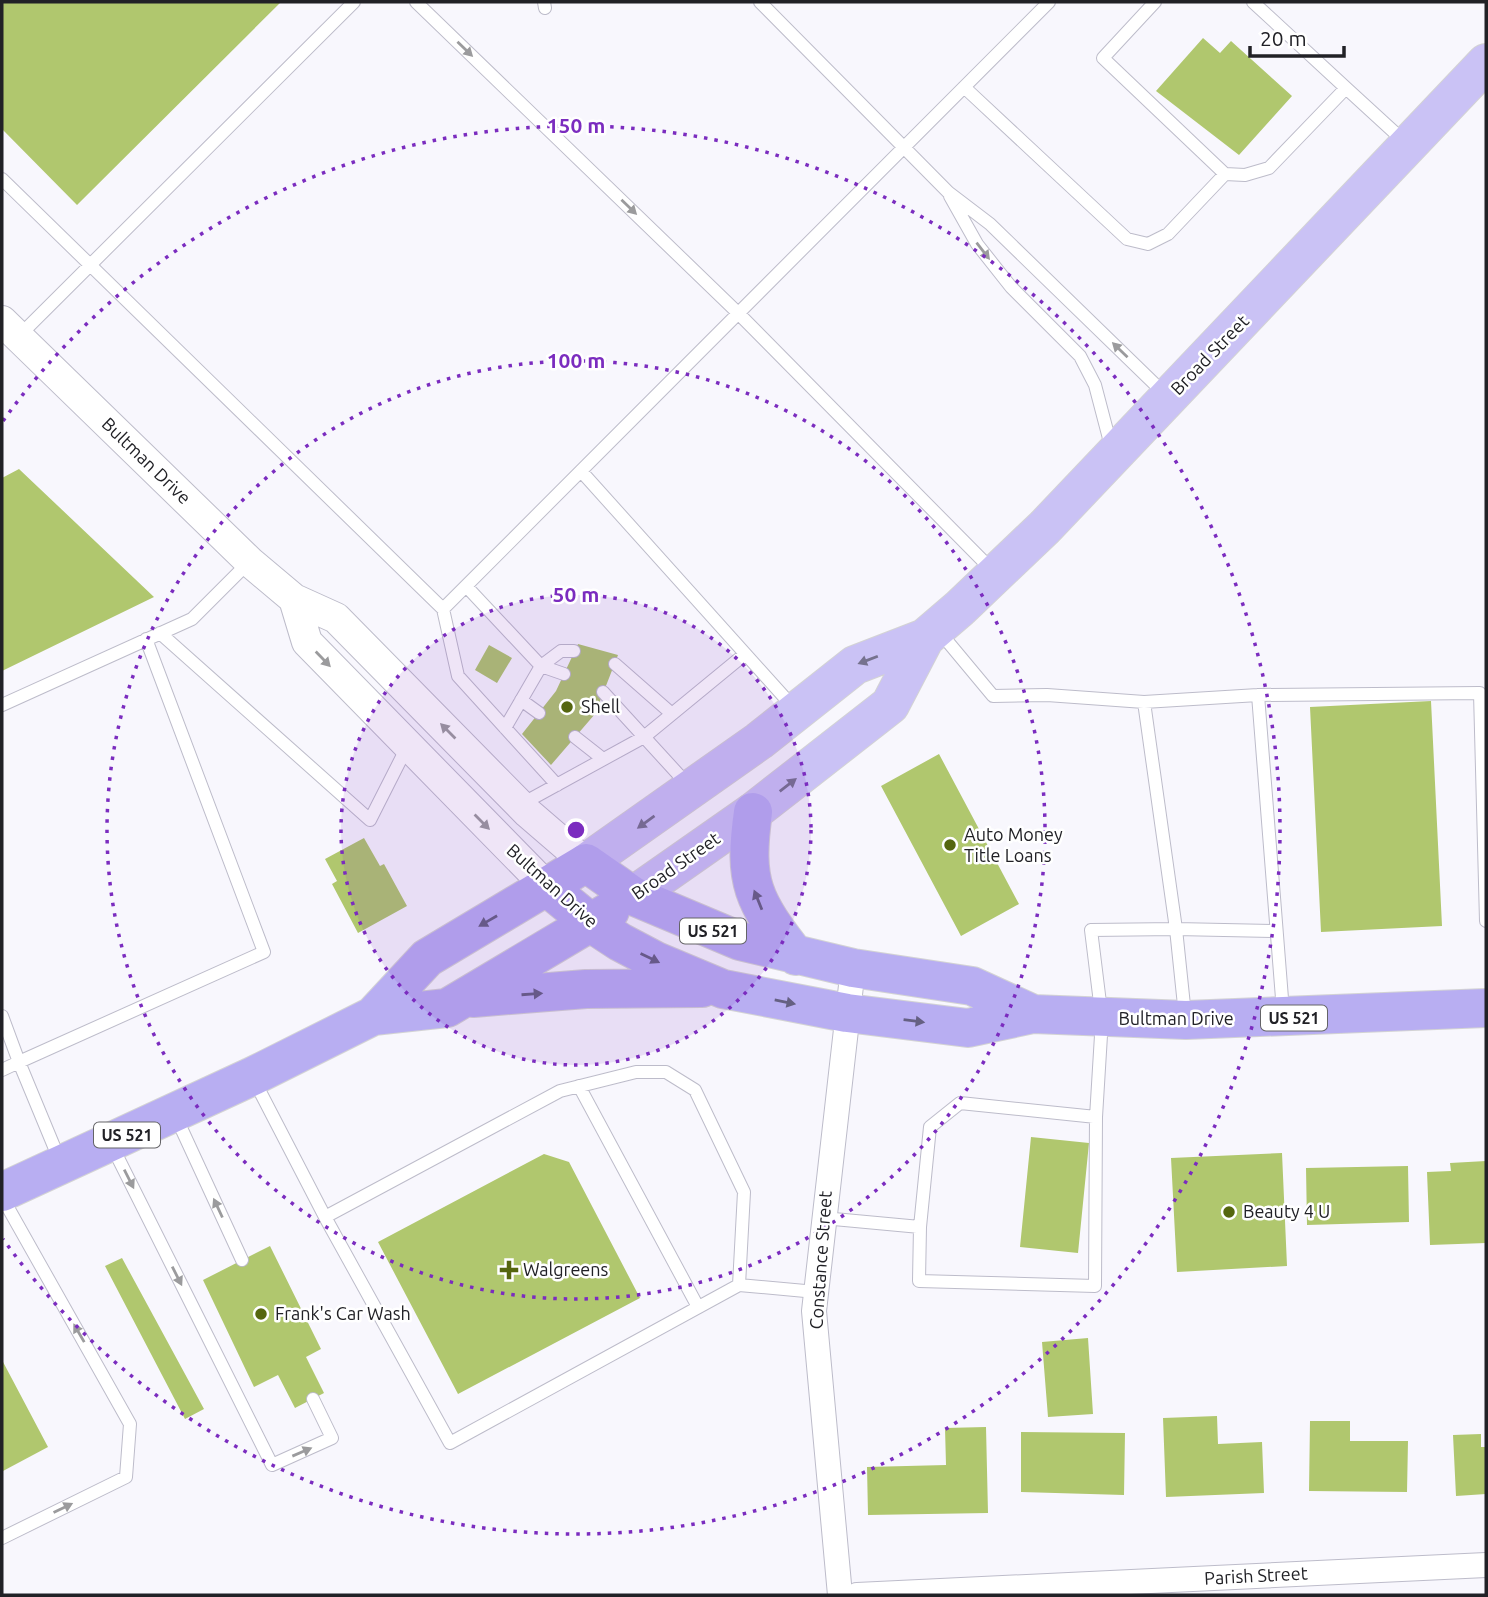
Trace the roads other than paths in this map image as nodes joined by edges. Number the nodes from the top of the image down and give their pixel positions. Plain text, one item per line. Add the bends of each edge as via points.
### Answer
1 (354, 2) edge
2 (416, 2) edge
3 (760, 2) edge
4 (1049, 2) edge
5 (1155, 2) edge
6 (1253, 2) edge
7 (1486, 62) edge
8 (964, 87) junction
9 (1346, 88) junction
10 (1409, 146) junction
11 (904, 147) junction
12 (1225, 173) junction
13 (2, 178) edge
14 (948, 192) junction
15 (89, 266) junction
16 (738, 313) junction
17 (10, 329) edge
18 (1169, 398) junction
19 (1114, 456) junction
20 (581, 471) junction
21 (250, 562) junction
22 (996, 575) junction
23 (466, 586) junction
24 (294, 599) junction
25 (443, 609) junction
26 (160, 633) junction
27 (931, 633) junction
28 (146, 639) junction
29 (574, 651) dead end
30 (745, 654) junction
31 (615, 664) dead end
32 (541, 666) junction
33 (564, 674) dead end
34 (603, 692) dead end
35 (1258, 695) junction
36 (521, 700) junction
37 (1144, 702) junction
38 (2, 705) edge
39 (797, 711) junction
40 (539, 713) dead end
41 (672, 714) junction
42 (505, 728) junction
43 (575, 737) dead end
44 (643, 737) junction
45 (407, 747) junction
46 (603, 759) junction
47 (557, 785) junction
48 (692, 789) junction
49 (520, 805) junction
50 (753, 812) junction
51 (586, 863) junction
52 (547, 887) junction
53 (633, 896) junction
54 (1486, 921) edge
55 (591, 923) junction
56 (1176, 929) junction
57 (1275, 931) junction
58 (796, 956) junction
59 (853, 968) junction
60 (723, 989) junction
61 (464, 999) junction
62 (1486, 1008) edge
63 (847, 1013) junction
64 (1033, 1014) junction
65 (2, 1016) edge
66 (373, 1016) junction
67 (1284, 1018) junction
68 (1102, 1019) junction
69 (1186, 1020) junction
70 (19, 1062) junction
71 (2, 1070) edge
72 (253, 1076) junction
73 (579, 1086) junction
74 (175, 1113) junction
75 (1096, 1116) junction
76 (110, 1142) junction
77 (61, 1165) junction
78 (2, 1194) edge
79 (325, 1217) junction
80 (823, 1218) junction
81 (920, 1227) junction
82 (242, 1259) dead end
83 (739, 1285) junction
84 (816, 1292) junction
85 (698, 1307) junction
86 (313, 1399) dead end
87 (2, 1538) edge
88 (1486, 1564) edge
89 (840, 1595) edge
90 (857, 1595) edge

1 - 15 lane
2 -> 16 lane
3 - 11 lane
4 - 8 lane
5 - 12 lane via 1104,58
6 - 9 lane
7 - 10 main road, Broad Street
8 - 11 lane
8 - 12 lane via 1127,239 1148,244 1168,234
9 - 10 lane
9 - 12 lane via 1269,168 1245,175
10 - 18 main road, Broad Street
11 - 14 lane
11 - 16 lane
13 - 15 lane
18 -> 14 lane via 990,224
14 -> 19 lane via 977,244 1011,287 1080,356 1095,385
15 - 17 lane
15 - 25 lane
16 - 20 lane
16 - 22 lane
17 - 21 street, Bultman Drive
18 - 19 main road, Broad Street
19 - 22 main road, Broad Street
20 - 23 lane
20 - 30 lane
21 - 24 street, Bultman Drive
21 - 26 lane via 192,619
22 - 27 main road, Broad Street
23 - 25 lane
23 - 32 lane
24 -> 45 street, Bultman Drive via 307,642
49 -> 24 street, Bultman Drive via 336,618
25 - 42 lane via 458,676
26 - 28 lane
26 - 45 lane via 370,820
27 - 37 lane via 993,696
27 -> 39 main road, Broad Street via 855,665
50 -> 27 main road, Broad Street via 890,705
28 - 38 lane
28 - 70 lane via 264,952
29 - 32 lane via 561,651
30 - 39 lane
30 - 41 lane
31 - 41 lane
32 - 33 lane
32 - 36 lane
34 - 44 lane
35 - 37 lane
35 - 54 lane via 1480,694
35 - 57 lane
36 - 40 lane
36 - 42 lane
37 - 56 lane
39 - 48 main road, Broad Street
41 - 44 lane
42 - 47 lane
43 - 46 lane
44 - 46 lane
44 - 48 lane
45 -> 52 street, Bultman Drive
46 - 47 lane
47 - 49 lane
48 -> 51 main road, Broad Street
49 - 51 street, Bultman Drive
50 - 53 main road, Broad Street
58 -> 50 highway via 755,898 748,848
51 - 52 highway, Broad Street / US 521
51 - 53 highway, Bultman Drive / US 521
52 - 55 highway, Bultman Drive
52 -> 66 highway, Broad Street / US 521 via 427,958
53 - 55 highway, Broad Street
53 - 58 highway, Bultman Drive / US 521 via 740,941
55 -> 60 highway, Bultman Drive via 656,961
55 - 61 highway, Broad Street
56 - 57 lane
56 - 68 lane via 1091,930
56 - 69 lane
57 - 67 lane
58 - 59 highway, Bultman Drive / US 521
59 - 63 street, Constance Street
59 - 64 highway, Bultman Drive / US 521 via 972,986
61 -> 60 highway, US 521 via 586,989
60 -> 63 highway, Bultman Drive / US 521
61 - 66 highway, Broad Street / US 521 via 447,1008
62 - 67 highway, Bultman Drive / US 521
63 -> 64 highway, Bultman Drive / US 521 via 968,1028
63 - 80 street, Constance Street
64 - 68 highway, Bultman Drive / US 521
65 - 70 lane
66 - 72 highway, Broad Street / US 521
67 - 69 highway, Bultman Drive / US 521
68 - 69 highway, Bultman Drive / US 521
68 - 75 lane
70 - 71 lane
70 - 77 lane
72 - 74 highway, Broad Street / US 521
72 - 79 lane
73 - 79 lane via 560,1091
73 - 83 lane via 636,1072 666,1072 695,1090 744,1192
73 - 85 lane
74 - 76 highway, Broad Street / US 521
82 -> 74 lane
75 - 81 lane via 960,1103 930,1127
75 - 81 lane via 1095,1286 919,1282
76 - 77 highway, Broad Street / US 521
76 -> 86 lane via 272,1465 332,1438
77 - 78 highway, Broad Street / US 521
87 -> 78 lane via 126,1477 130,1424
79 - 85 lane via 450,1443
80 - 81 lane
80 - 84 street, Constance Street
83 - 84 lane
83 - 85 lane
84 - 89 street, Constance Street via 815,1340
88 - 90 street, Parish Street

